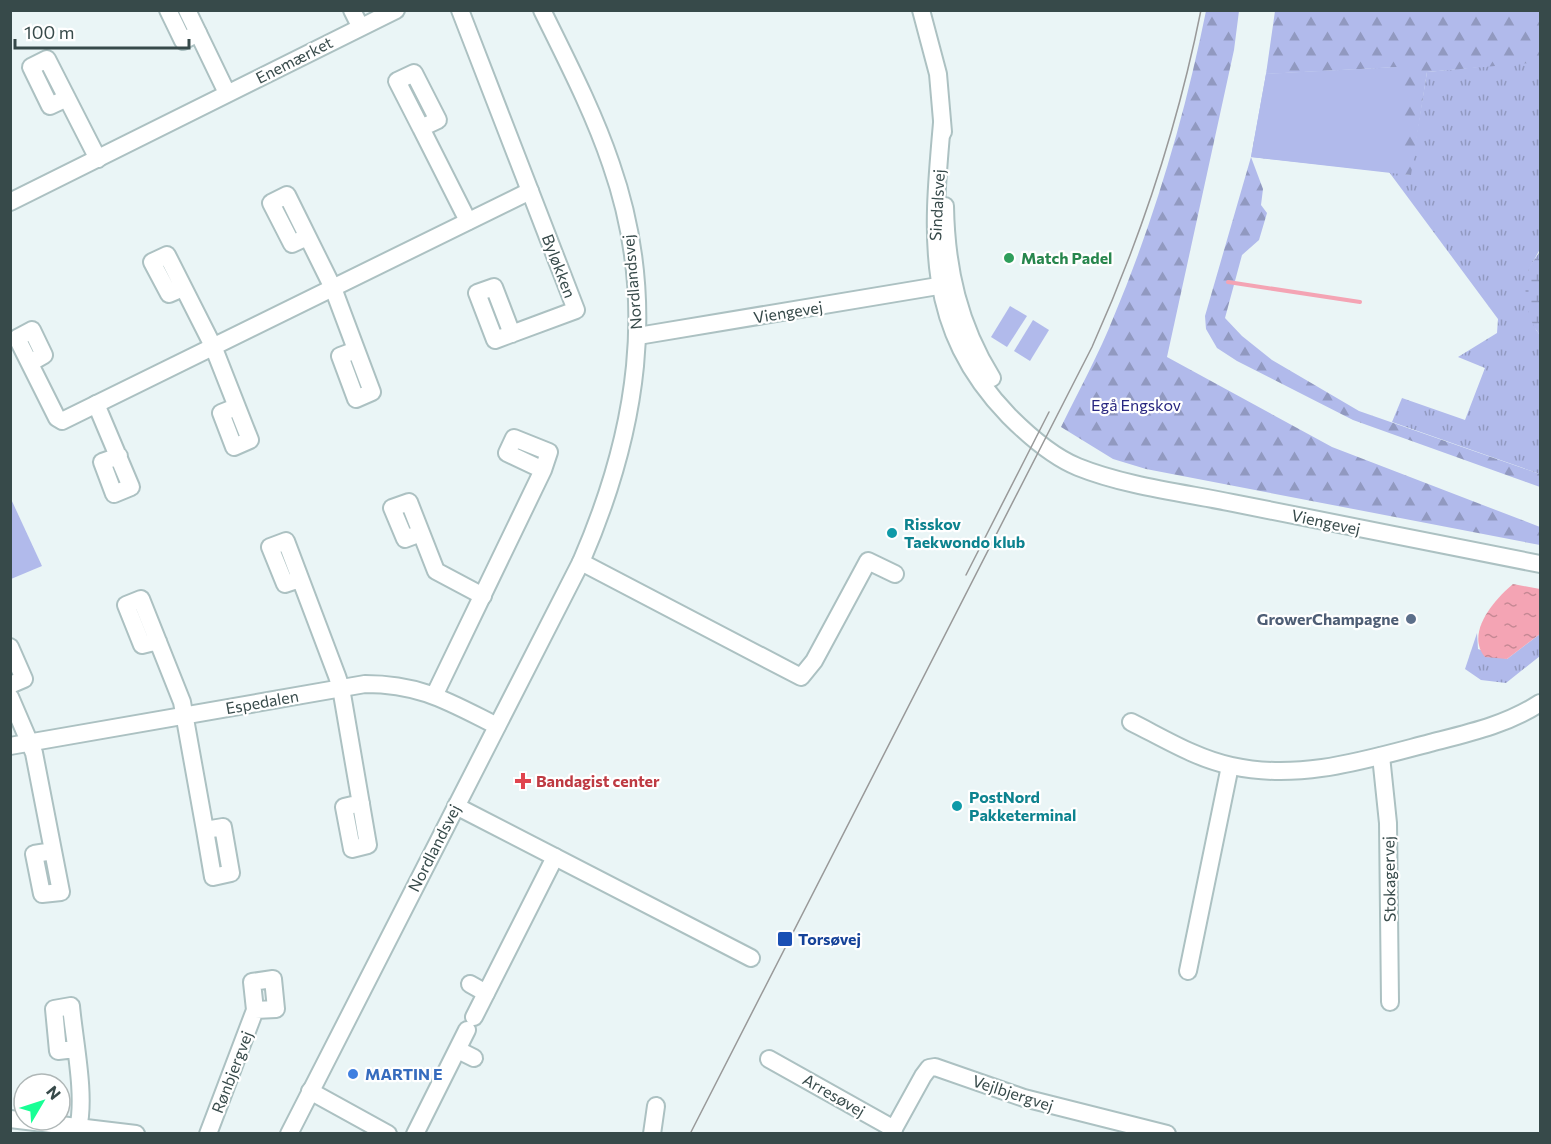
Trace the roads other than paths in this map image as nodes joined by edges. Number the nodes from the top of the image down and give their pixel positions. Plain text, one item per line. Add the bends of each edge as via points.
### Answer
1 (168, 10) edge
2 (187, 10) edge
3 (352, 10) edge
4 (396, 10) edge
5 (460, 10) edge
6 (542, 10) edge
7 (921, 10) edge
8 (360, 26) junction
9 (198, 33) junction
10 (227, 93) junction
11 (67, 98) dead end
12 (421, 128) dead end
13 (98, 159) junction
14 (530, 191) junction
15 (10, 202) edge
16 (468, 221) junction
17 (307, 237) dead end
18 (946, 285) junction
19 (183, 288) dead end
20 (333, 288) junction
21 (512, 334) dead end
22 (638, 336) junction
23 (213, 346) junction
24 (356, 350) dead end
25 (30, 363) dead end
26 (96, 404) junction
27 (236, 407) dead end
28 (119, 456) dead end
29 (543, 470) dead end
30 (421, 533) dead end
31 (581, 562) junction
32 (1540, 564) edge
33 (895, 574) dead end
34 (300, 579) dead end
35 (483, 596) junction
36 (158, 641) dead end
37 (10, 647) edge
38 (10, 685) edge
39 (341, 688) junction
40 (435, 694) junction
41 (10, 697) edge
42 (1540, 703) edge
43 (184, 715) junction
44 (1131, 722) dead end
45 (497, 726) junction
46 (29, 743) junction
47 (10, 746) edge
48 (1381, 756) junction
49 (1230, 766) junction
50 (361, 803) dead end
51 (456, 806) junction
52 (205, 830) dead end
53 (53, 851) dead end
54 (555, 857) junction
55 (751, 958) dead end
56 (1188, 971) dead end
57 (470, 984) dead end
58 (486, 993) junction
59 (1390, 1002) dead end
60 (255, 1010) dead end
61 (75, 1049) dead end
62 (458, 1050) junction
63 (474, 1058) dead end
64 (769, 1059) dead end
65 (310, 1091) junction
66 (656, 1106) dead end
67 (10, 1119) edge
68 (78, 1128) junction
69 (893, 1131) edge
70 (136, 1134) edge
71 (208, 1134) edge
72 (289, 1134) edge
73 (388, 1134) edge
74 (415, 1134) edge
75 (652, 1134) edge
76 (1167, 1134) edge

1 - 9 street via 183,40
2 - 9 street
3 - 8 street
4 - 8 street, Enemærket
5 - 14 street, Byløkken
6 - 22 street, Nordlandsvej via 612,166 631,245
7 - 18 street, Sindalsvej via 938,74 942,123 934,225
8 - 10 street, Enemærket
9 - 10 street
10 - 13 street, Enemærket
11 - 13 street
12 - 16 street
13 - 15 street, Enemærket
14 - 16 street
14 - 21 street, Byløkken via 576,310
16 - 20 street
17 - 20 street
18 - 22 street, Viengevej
18 - 32 street, Viengevej via 979,357 1010,401 1047,435 1113,476
19 - 23 street
20 - 23 street
20 - 24 street
22 - 31 street, Nordlandsvej via 628,426 603,512
23 - 26 street
23 - 27 street
25 - 26 street via 57,418 62,421
26 - 28 street
29 - 35 street
30 - 35 street via 436,571
31 - 33 street via 801,677 814,661 868,561
31 - 45 street, Nordlandsvej
34 - 39 street
35 - 40 street
36 - 43 street
37 - 38 street via 24,680
39 - 40 street, Espedalen via 391,684
39 - 43 street, Espedalen
39 - 50 street
40 - 45 street, Espedalen
41 - 46 street
42 - 48 street via 1475,733
43 - 46 street, Espedalen
43 - 52 street
44 - 49 street
45 - 51 street, Nordlandsvej
46 - 47 street, Espedalen
46 - 53 street
48 - 49 street via 1305,771
48 - 59 street, Stokagervej via 1388,823
49 - 56 street
51 - 54 street
51 - 65 street, Nordlandsvej
54 - 55 street
54 - 58 street
57 - 58 street
58 - 62 street
60 - 71 street, Rønbjergvej
61 - 68 street via 81,1114
62 - 63 street
62 - 74 street
64 - 69 street, Arresøvej
65 - 72 street, Nordlandsvej
65 - 73 street
66 - 75 street
67 - 68 street
68 - 70 street
69 - 76 street, Vejlbjergvej via 923,1076 935,1067 1034,1101

